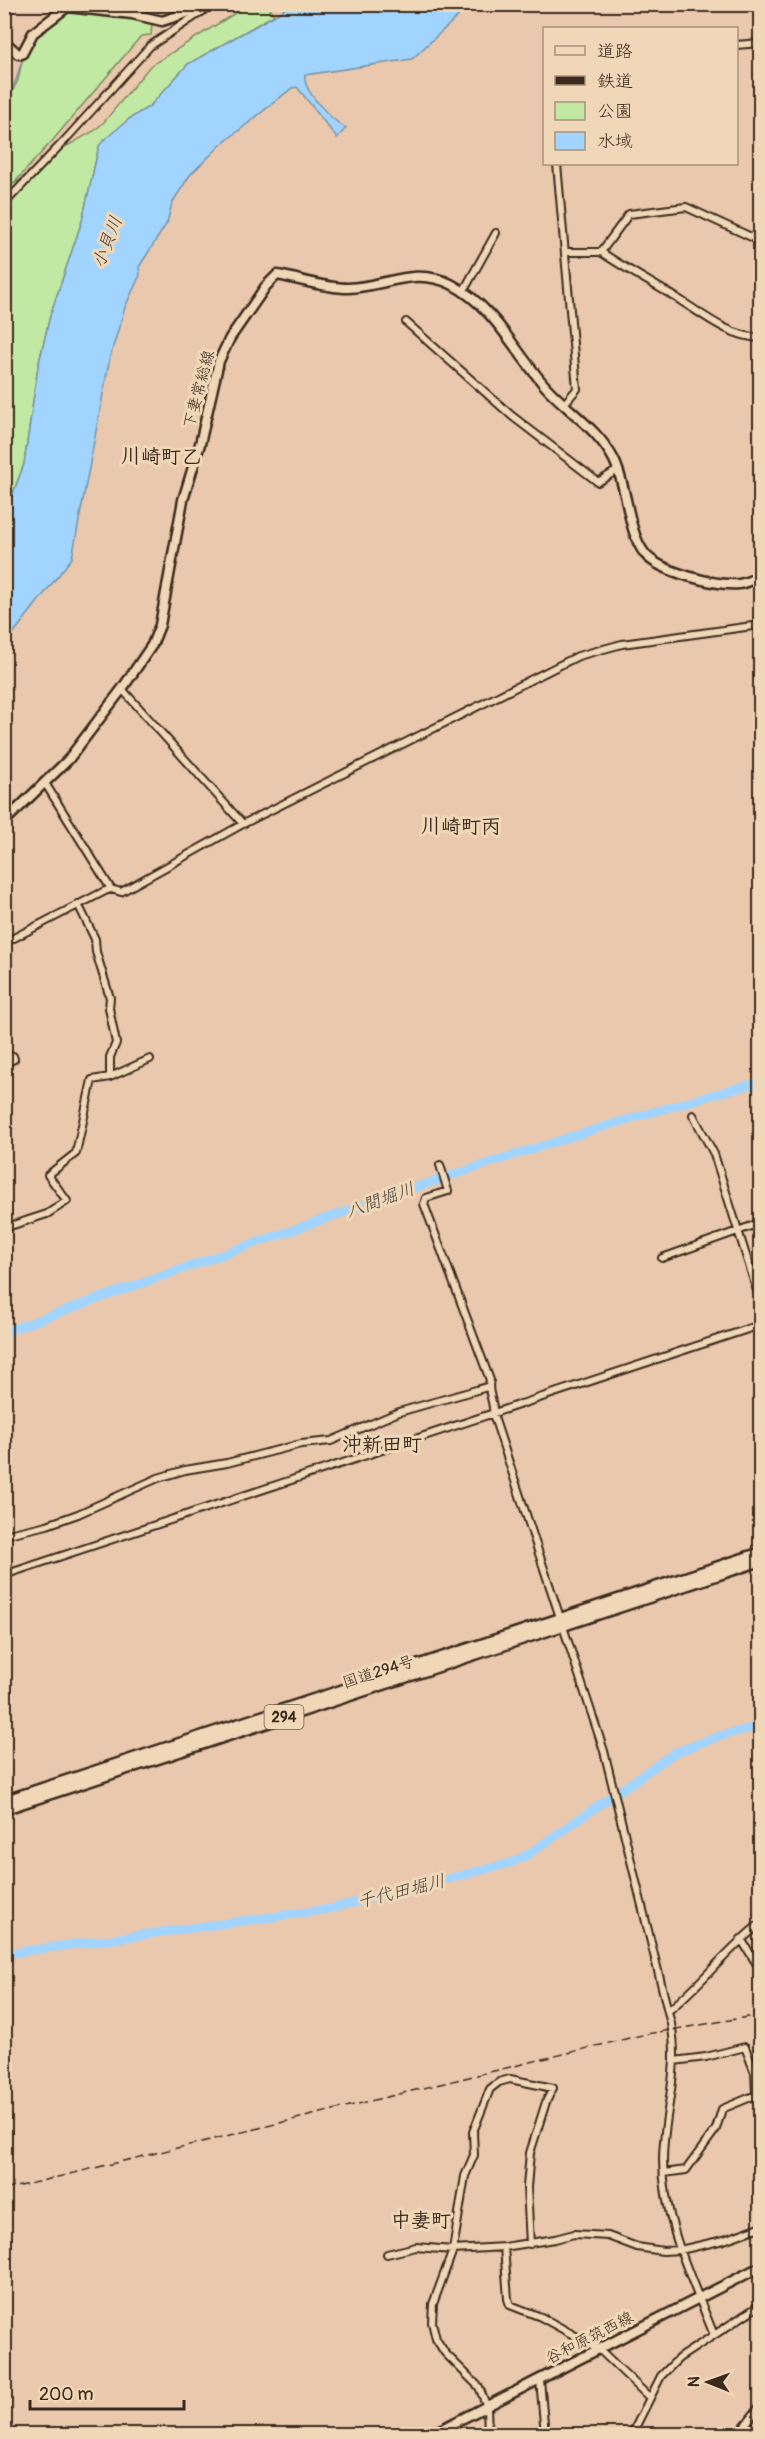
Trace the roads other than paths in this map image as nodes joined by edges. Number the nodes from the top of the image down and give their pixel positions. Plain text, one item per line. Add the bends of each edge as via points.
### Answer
1 (215, 4) edge
2 (206, 9) junction
3 (4, 41) edge
4 (760, 43) edge
5 (738, 45) edge
6 (557, 165) edge
7 (4, 204) edge
8 (496, 233) dead end
9 (760, 241) edge
10 (566, 252) junction
11 (602, 252) junction
12 (463, 292) junction
13 (406, 322) dead end
14 (760, 338) edge
15 (564, 404) junction
16 (618, 470) junction
17 (760, 576) edge
18 (760, 625) edge
19 (123, 689) junction
20 (45, 783) junction
21 (4, 822) edge
22 (243, 824) junction
23 (111, 889) junction
24 (78, 904) junction
25 (4, 943) edge
26 (14, 1056) dead end
27 (150, 1059) dead end
28 (4, 1064) edge
29 (110, 1077) junction
30 (693, 1115) dead end
31 (440, 1165) dead end
32 (760, 1223) edge
33 (4, 1228) edge
34 (739, 1230) junction
35 (662, 1258) dead end
36 (760, 1300) edge
37 (760, 1325) edge
38 (488, 1387) junction
39 (493, 1414) junction
40 (4, 1535) edge
41 (760, 1553) edge
42 (760, 1561) edge
43 (4, 1575) edge
44 (562, 1622) junction
45 (4, 1801) edge
46 (4, 1809) edge
47 (760, 1923) edge
48 (741, 1939) junction
49 (760, 1969) edge
50 (668, 2011) junction
51 (674, 2061) junction
52 (664, 2173) junction
53 (760, 2227) edge
54 (530, 2244) junction
55 (504, 2247) junction
56 (453, 2250) junction
57 (680, 2250) junction
58 (387, 2254) dead end
59 (760, 2267) edge
60 (699, 2298) junction
61 (760, 2305) edge
62 (714, 2335) junction
63 (599, 2349) junction
64 (540, 2380) junction
65 (649, 2397) junction
66 (760, 2406) edge
67 (487, 2407) junction
68 (432, 2434) edge
69 (488, 2434) edge
70 (545, 2434) edge
71 (632, 2434) edge
72 (738, 2434) edge

1 - 2 main road
2 - 3 main road via 162,21 69,6 33,33 22,54
2 - 7 street via 150,46
4 - 5 street
6 - 10 street
8 - 12 street
9 - 11 street via 686,207 629,214
10 - 11 street
10 - 15 street via 577,389
11 - 14 street via 642,280 737,334
12 - 15 main road, 下妻常総線 via 496,320
12 - 19 main road, 下妻常総線 via 429,277 415,276 349,288 277,275 271,279 230,338 219,361 183,500 160,625 152,645
13 - 16 street via 512,416 598,482
15 - 16 main road, 下妻常総線 via 601,439
16 - 17 main road, 下妻常総線 via 639,544 654,562 688,576 727,584 741,584
18 - 22 street via 622,644 578,656
19 - 20 main road, 下妻常総線 via 68,760
19 - 22 street
20 - 21 main road, 下妻常総線
20 - 23 street
22 - 23 street via 120,891
23 - 24 street
24 - 25 street
24 - 29 street via 95,939 110,998 116,1043 110,1057
26 - 28 street
27 - 29 street
29 - 33 street via 92,1080 76,1153 48,1175 67,1201 47,1214
30 - 34 street via 714,1154
31 - 38 street via 448,1191 426,1198 424,1204 490,1380
32 - 34 street
34 - 35 street
34 - 36 street
37 - 39 street
38 - 39 street
38 - 40 street via 399,1412 331,1441 301,1444 158,1478 78,1514
39 - 43 street
39 - 44 street
41 - 44 highway, 国道294号 / 294
42 - 44 highway, 国道294号 / 294
44 - 45 highway, 国道294号 / 294
44 - 46 highway, 国道294号 / 294
44 - 50 street via 604,1752
47 - 48 street
48 - 49 street
48 - 50 street
50 - 51 street
51 - 52 street
51 - 52 street via 745,2047 756,2095 722,2109 716,2129 686,2170
52 - 57 street
53 - 57 street
54 - 55 street
54 - 56 street via 530,2153 553,2088 510,2079 490,2089 473,2132 474,2155 465,2176
54 - 57 street via 589,2234 637,2247
55 - 56 street
55 - 63 street via 510,2305 542,2317
56 - 58 street via 416,2247
56 - 67 street via 433,2304 432,2322 445,2353 479,2387
57 - 60 street
59 - 60 main road, 谷和原筑西線
60 - 62 street
60 - 63 main road, 谷和原筑西線
61 - 62 street
62 - 65 street via 673,2364
63 - 64 main road, 谷和原筑西線
63 - 65 street
64 - 67 main road, 谷和原筑西線
64 - 70 street
65 - 71 street
66 - 72 street
67 - 68 main road, 谷和原筑西線
67 - 69 street

